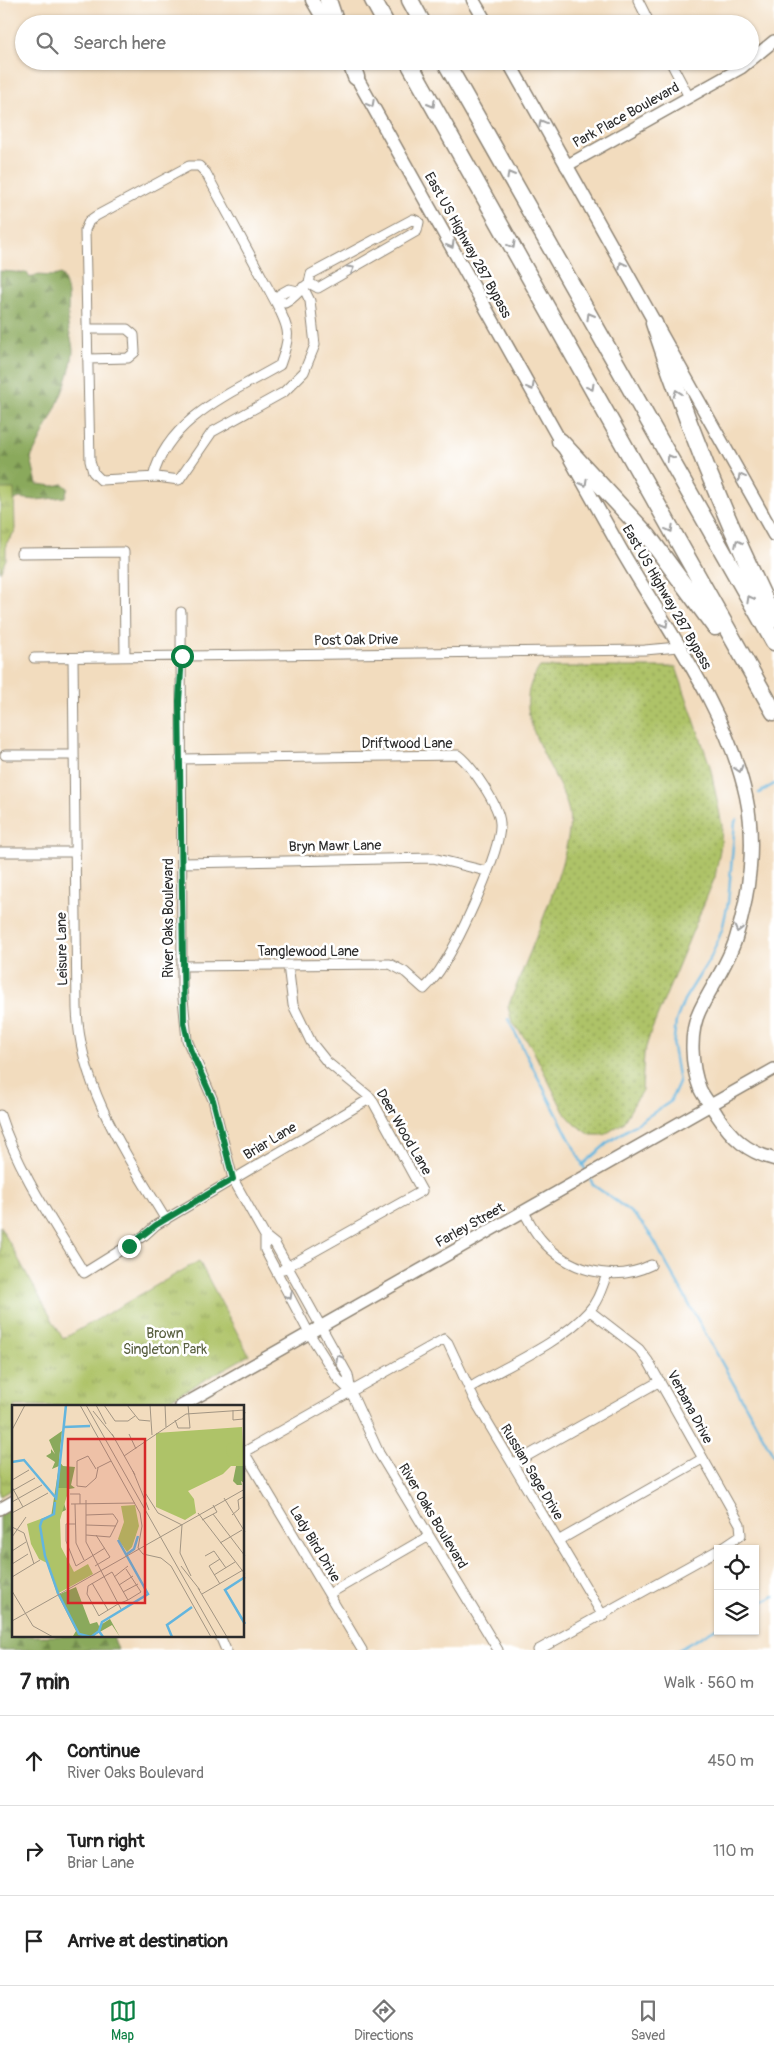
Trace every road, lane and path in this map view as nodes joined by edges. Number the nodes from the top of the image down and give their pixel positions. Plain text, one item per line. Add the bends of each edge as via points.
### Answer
1 (312, 0) edge
2 (328, 0) edge
3 (373, 0) edge
4 (410, 0) edge
5 (473, 0) edge
6 (638, 0) edge
7 (321, 15) edge
8 (333, 15) edge
9 (381, 15) edge
10 (419, 15) edge
11 (482, 15) edge
12 (646, 15) edge
13 (774, 41) edge
14 (759, 53) edge
15 (353, 70) edge
16 (413, 70) edge
17 (450, 70) edge
18 (513, 70) edge
19 (675, 70) edge
20 (737, 70) edge
21 (356, 78) joint
22 (689, 97) junction
23 (566, 166) junction
24 (434, 215) junction
25 (419, 222) junction
26 (303, 287) junction
27 (277, 302) junction
28 (654, 323) junction
29 (87, 329) junction
30 (88, 359) junction
31 (560, 441) junction
32 (153, 478) junction
33 (774, 535) edge
34 (21, 553) dead end
35 (181, 612) dead end
36 (774, 619) edge
37 (774, 642) edge
38 (678, 648) junction
39 (125, 656) junction
40 (182, 656) junction
41 (34, 658) dead end
42 (73, 658) junction
43 (764, 695) junction
44 (774, 712) edge
45 (5, 755) dead end
46 (74, 756) junction
47 (180, 759) junction
48 (0, 852) edge
49 (75, 852) junction
50 (182, 863) junction
51 (486, 871) junction
52 (288, 965) junction
53 (182, 966) junction
54 (424, 990) joint
55 (774, 1069) edge
56 (371, 1098) junction
57 (712, 1106) junction
58 (0, 1115) edge
59 (774, 1159) edge
60 (233, 1179) junction
61 (524, 1212) junction
62 (166, 1220) junction
63 (265, 1236) junction
64 (650, 1265) dead end
65 (288, 1267) junction
66 (276, 1273) junction
67 (607, 1274) junction
68 (590, 1311) junction
69 (320, 1327) junction
70 (309, 1333) junction
71 (660, 1381) junction
72 (469, 1388) junction
73 (351, 1392) junction
74 (182, 1405) edge
75 (245, 1451) edge
76 (245, 1454) edge
77 (702, 1459) junction
78 (513, 1464) junction
79 (12, 1502) edge
80 (0, 1508) edge
81 (429, 1536) junction
82 (558, 1542) junction
83 (726, 1545) edge
84 (714, 1553) edge
85 (329, 1594) junction
86 (603, 1616) junction
87 (221, 1638) edge
88 (226, 1650) edge
89 (362, 1650) edge
90 (498, 1650) edge
91 (538, 1650) edge

1 - 7 main road
2 - 8 highway
3 - 9 highway
4 - 10 highway
5 - 11 main road
6 - 12 street
13 - 14 street, Park Place Boulevard
15 - 21 highway
16 -> 43 highway
37 -> 17 highway
23 -> 18 main road
19 - 22 street
20 - 22 street, Park Place Boulevard
21 -> 24 main road, East US Highway 287 Bypass
22 - 23 street, Park Place Boulevard
28 -> 23 main road
24 - 25 street
24 -> 31 main road, East US Highway 287 Bypass
25 - 26 street via 413,220 311,274
26 -> 25 street via 318,288 417,231
26 - 27 street via 294,298 285,303
26 - 32 street via 310,301 315,345 304,372 284,392 212,432 179,480
27 - 29 street via 206,173 199,166 189,166 89,221 85,230
27 - 32 street via 288,326 288,344 280,365 193,416 157,462
33 -> 28 main road
36 -> 28 highway via 718,499
29 - 30 street
29 - 30 street via 127,329 134,335 135,352 128,358
30 - 32 street via 90,461 93,472 101,480
31 -> 38 main road, East US Highway 287 Bypass
31 - 43 highway via 648,536
34 - 39 street via 124,552
35 - 40 street, River Oaks Boulevard
38 - 40 street, Post Oak Drive
38 -> 57 main road, East US Highway 287 Bypass via 702,686 728,738 738,766 749,818 750,870 736,937 694,1026 696,1075
39 - 40 street, Post Oak Drive
39 - 42 street, Post Oak Drive
40 - 47 street, River Oaks Boulevard
41 - 42 street, Post Oak Drive
42 - 46 street, Leisure Lane
43 - 44 highway
45 - 46 street
46 - 49 street, Leisure Lane
47 - 50 street, River Oaks Boulevard
47 - 51 street, Driftwood Lane via 458,756 475,772 499,817 497,842
48 - 49 street
49 - 62 street, Leisure Lane via 76,1009 80,1046 94,1093 105,1116
50 - 51 street, Bryn Mawr Lane via 433,858
50 - 53 street, River Oaks Boulevard
51 - 54 street, Driftwood Lane via 443,967
52 - 53 street, Tanglewood Lane
52 - 54 street, Tanglewood Lane via 390,964 405,972
52 - 56 street, Deer Wood Lane via 293,1005 311,1042 327,1062
53 - 60 street, River Oaks Boulevard via 187,1040 213,1100
55 - 57 street, Farley Street
56 - 60 street, Briar Lane
56 - 65 street, Deer Wood Lane via 422,1191
57 - 59 main road, East US Highway 287 Bypass via 729,1133 743,1146
57 - 61 street, Farley Street
58 - 62 street, Briar Lane via 10,1143 84,1273
60 - 62 street, Briar Lane
60 - 63 street, River Oaks Boulevard
61 - 67 street via 554,1253 569,1263
61 - 69 street, Farley Street
63 - 65 street, River Oaks Boulevard via 275,1244
63 - 66 street, River Oaks Boulevard via 265,1250
64 - 67 street
65 - 66 street
65 - 69 street, River Oaks Boulevard
66 -> 70 street, River Oaks Boulevard
67 - 68 street
68 - 71 street, Verbana Drive via 638,1350
68 - 72 street via 569,1330
69 - 70 street, Farley Street
73 -> 69 street, River Oaks Boulevard via 348,1374
70 - 73 street, River Oaks Boulevard via 338,1379
70 - 74 street, Farley Street
71 - 77 street, Verbana Drive
71 - 78 street
72 - 73 street, Russian Sage Drive via 444,1339
72 - 78 street, Russian Sage Drive
73 - 75 street
73 - 81 street, River Oaks Boulevard via 380,1453
76 - 85 street, Lady Bird Drive
77 - 82 street
77 - 83 street, Verbana Drive via 740,1524 741,1535
78 - 82 street, Russian Sage Drive
79 - 80 street
81 - 85 street
81 - 90 street, River Oaks Boulevard
82 - 86 street, Russian Sage Drive
84 - 86 street
85 - 89 street, Lady Bird Drive
86 - 91 street
87 - 88 street

